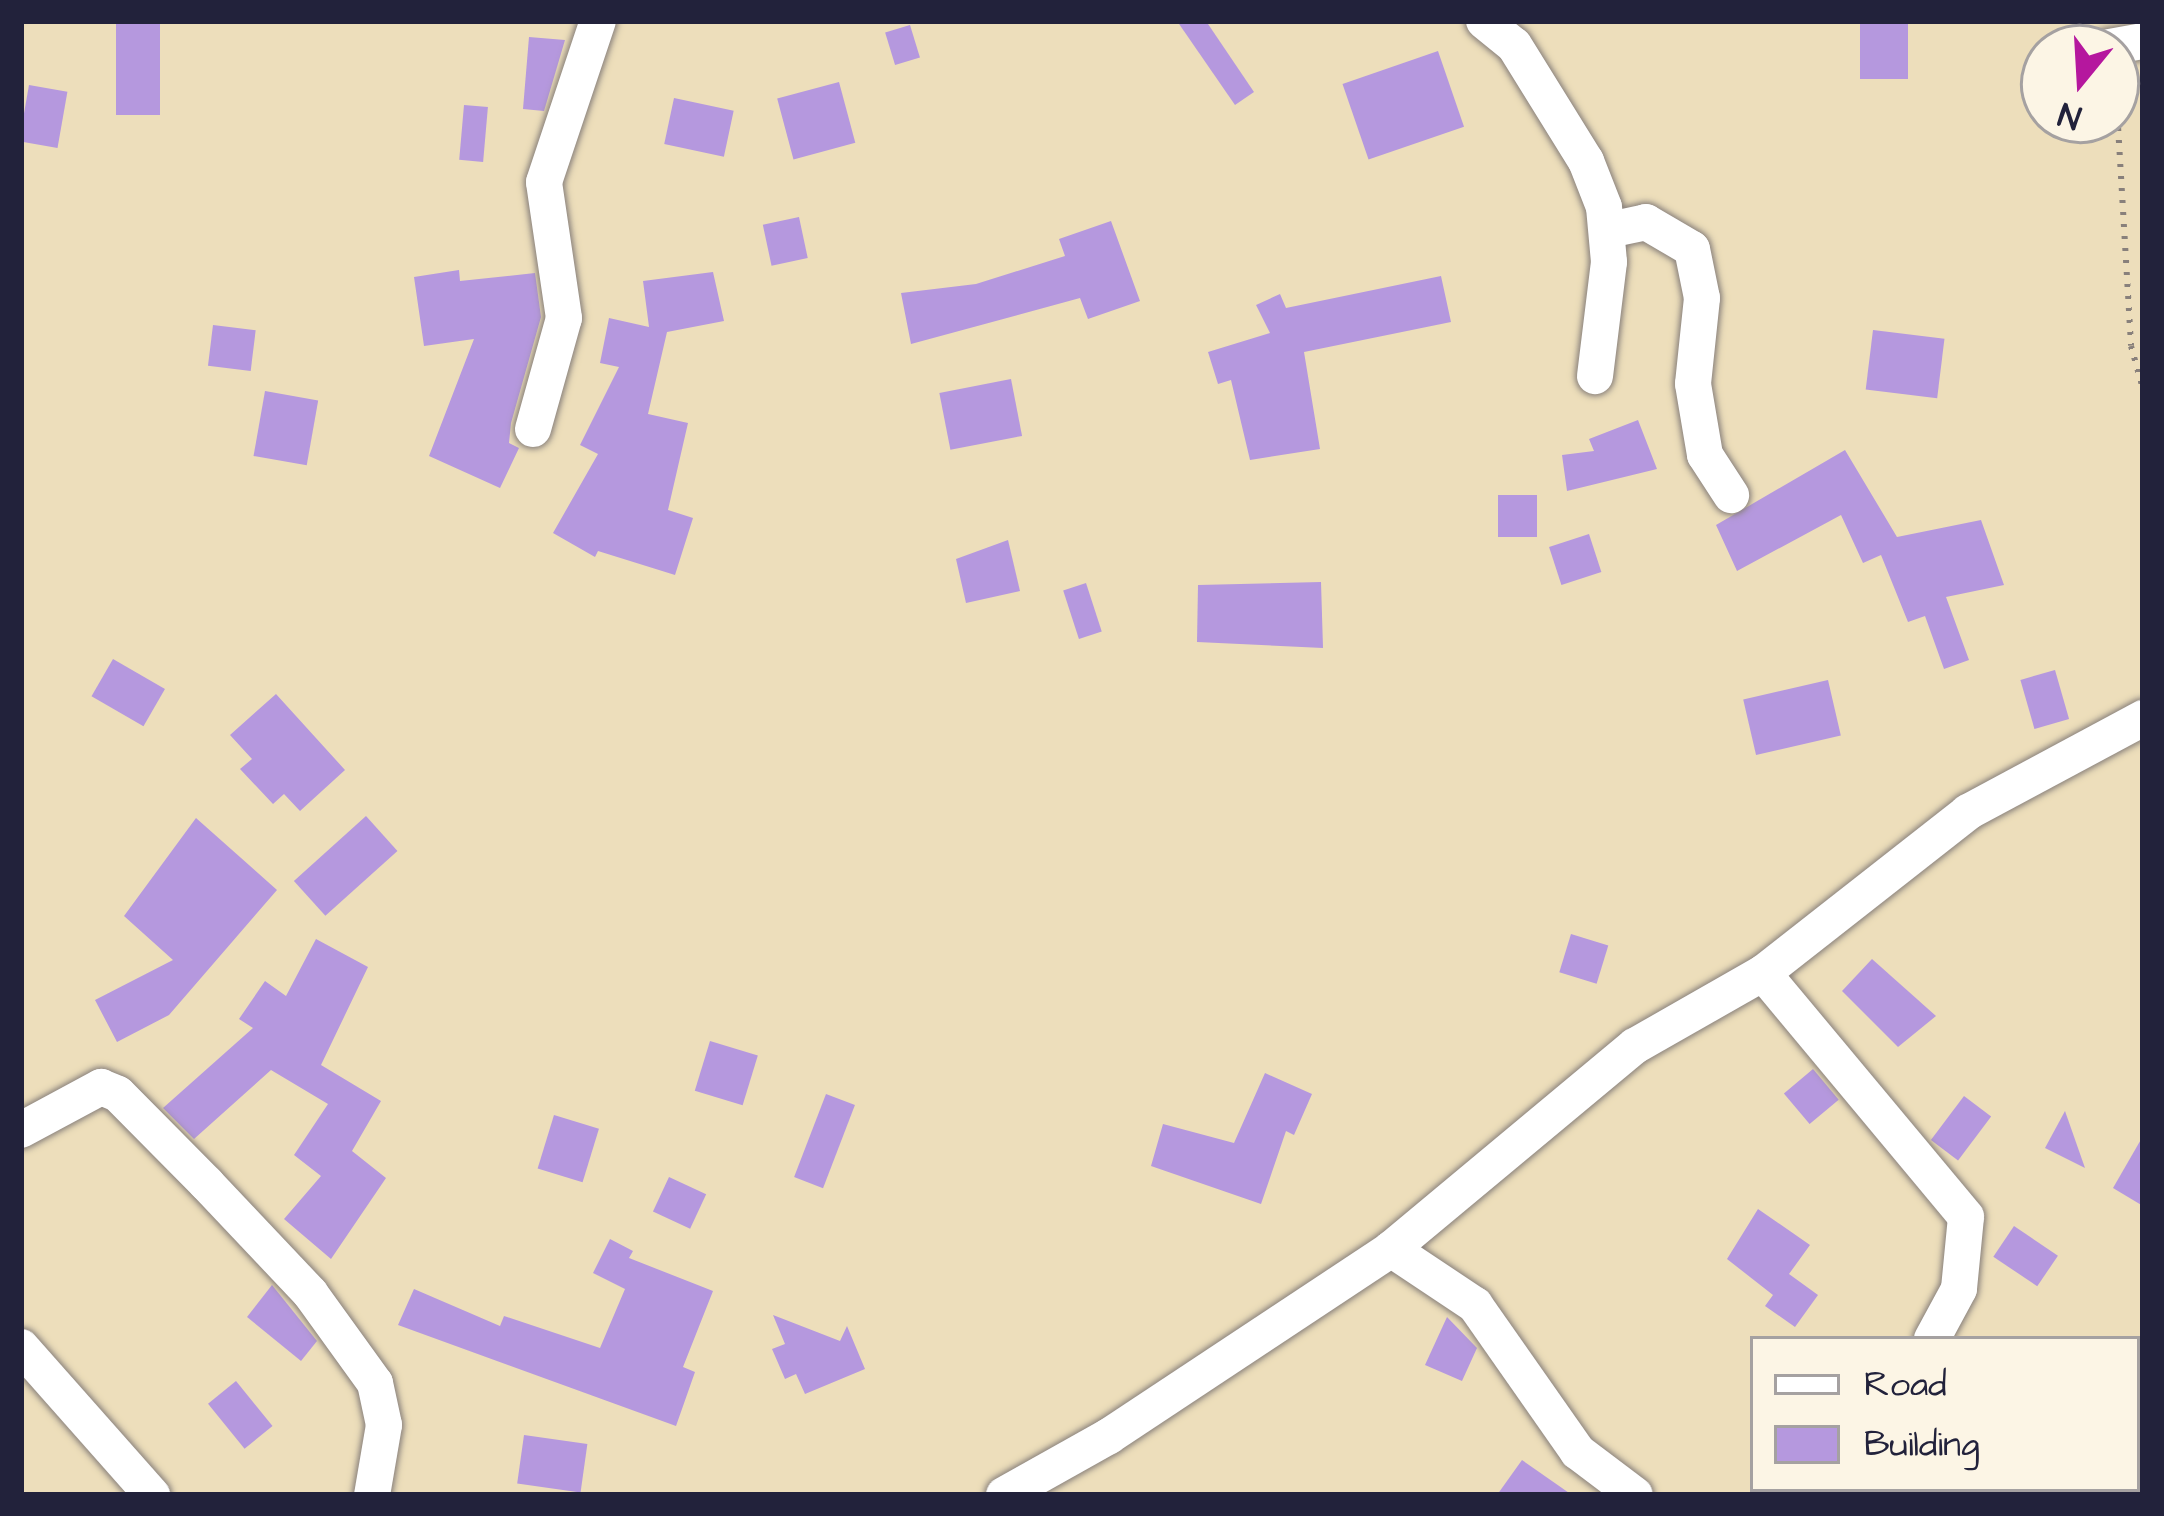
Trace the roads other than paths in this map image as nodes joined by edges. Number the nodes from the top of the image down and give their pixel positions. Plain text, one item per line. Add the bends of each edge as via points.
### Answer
1 (598, 21) edge
2 (1484, 21) edge
3 (1609, 230) junction
4 (1594, 376) dead end
5 (533, 429) dead end
6 (1731, 496) dead end
7 (2143, 718) edge
8 (1763, 973) junction
9 (21, 1130) edge
10 (1391, 1249) junction
11 (1934, 1336) edge
12 (21, 1347) edge
13 (152, 1495) edge
14 (372, 1495) edge
15 (1004, 1495) edge
16 (1635, 1495) edge

1 - 5 street via 544,182 563,340
2 - 3 street via 1514,45 1586,161
3 - 4 street
3 - 6 street via 1646,222 1692,249 1702,298 1693,384 1705,455
7 - 8 street via 1968,812
8 - 10 street via 1635,1046
8 - 11 street via 1966,1217 1959,1289
9 - 14 street via 101,1087 118,1094 207,1184 310,1293 375,1383 384,1425
10 - 15 street via 1109,1436
10 - 16 street via 1475,1305 1579,1452
12 - 13 street

